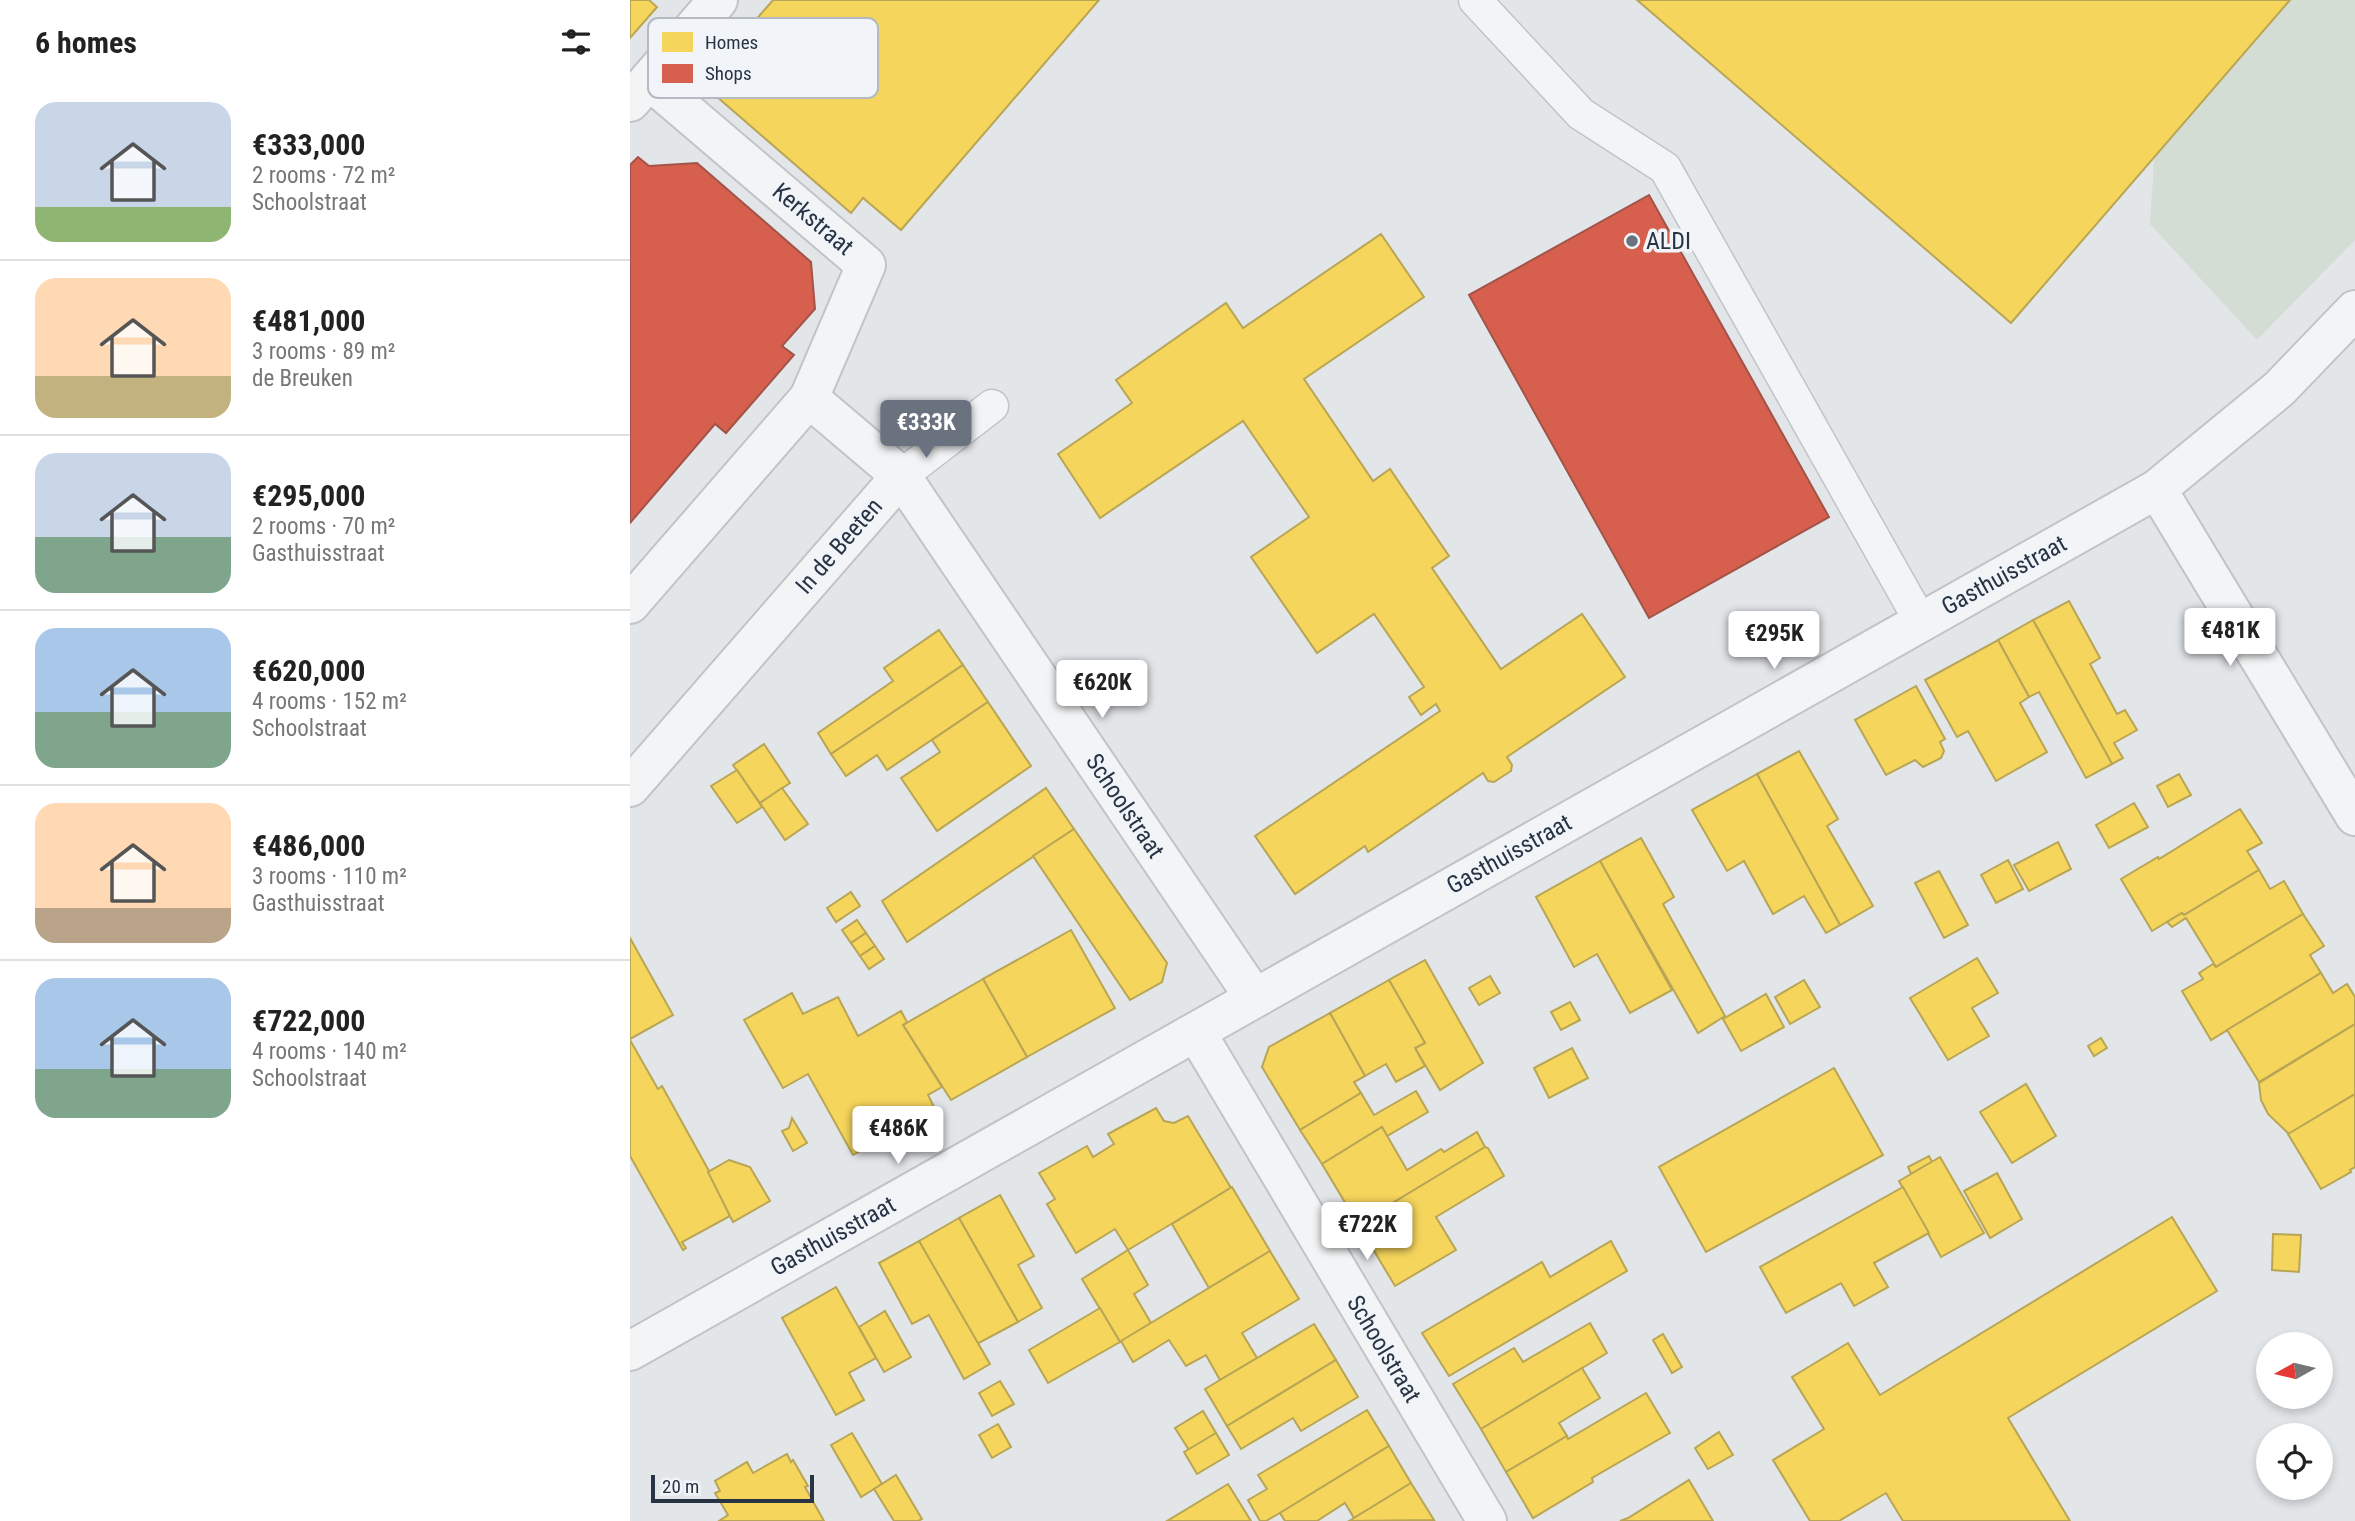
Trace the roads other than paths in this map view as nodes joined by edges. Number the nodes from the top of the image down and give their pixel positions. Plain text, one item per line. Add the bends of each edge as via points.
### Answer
1 (718, 0) edge
2 (1475, 0) edge
3 (702, 18) edge
4 (648, 98) edge
5 (2355, 310) edge
6 (809, 398) junction
7 (992, 406) dead end
8 (901, 476) junction
9 (2157, 489) junction
10 (630, 604) edge
11 (1921, 622) junction
12 (630, 787) edge
13 (2355, 816) edge
14 (1254, 997) junction
15 (1196, 1032) junction
16 (630, 1351) edge
17 (1487, 1521) edge

1 - 3 street, Kerkstraat
2 - 11 lane via 1581,114 1665,168
4 - 6 street, Kerkstraat via 866,265
5 - 9 street, Gasthuisstraat via 2279,389
6 - 8 street, In de Beeten
6 - 10 street
7 - 8 lane
8 - 12 street, In de Beeten
8 - 14 street, Schoolstraat
9 - 11 street, Gasthuisstraat
9 - 13 street
11 - 14 street, Gasthuisstraat
14 - 15 street, Gasthuisstraat
15 - 16 street, Gasthuisstraat
15 - 17 street, Schoolstraat

